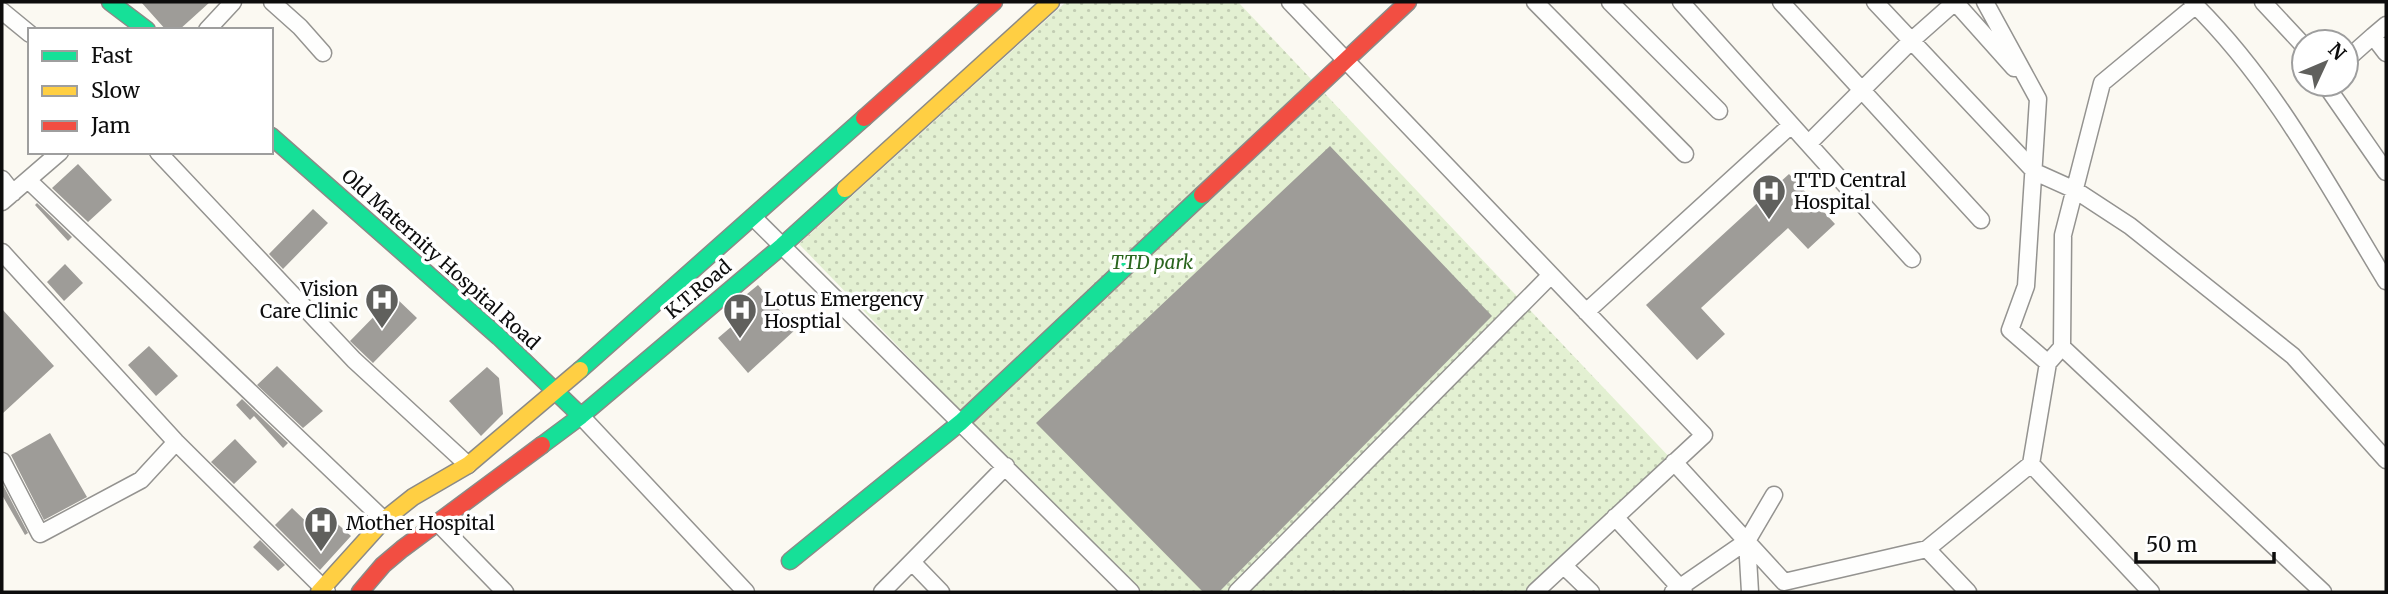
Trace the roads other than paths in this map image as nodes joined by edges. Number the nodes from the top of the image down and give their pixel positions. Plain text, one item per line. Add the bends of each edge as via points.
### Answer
1 (110, 2) edge
2 (233, 2) edge
3 (272, 2) edge
4 (994, 2) edge
5 (1051, 2) edge
6 (1290, 2) edge
7 (1408, 2) edge
8 (1535, 2) edge
9 (1610, 2) edge
10 (1681, 2) edge
11 (1781, 2) edge
12 (1875, 2) edge
13 (1955, 2) edge
14 (1985, 2) edge
15 (2263, 2) edge
16 (2194, 4) edge
17 (2, 10) edge
18 (144, 28) edge
19 (209, 28) edge
20 (2380, 30) edge
21 (2290, 31) edge
22 (28, 32) edge
23 (1911, 41) junction
24 (2360, 48) edge
25 (2386, 52) edge
26 (323, 53) dead end
27 (1347, 61) junction
28 (2034, 90) junction
29 (1862, 91) junction
30 (2335, 98) edge
31 (1719, 111) dead end
32 (1791, 125) junction
33 (273, 138) edge
34 (1809, 143) junction
35 (58, 154) edge
36 (160, 154) edge
37 (1685, 154) dead end
38 (2035, 172) junction
39 (2386, 172) edge
40 (2, 179) edge
41 (28, 180) junction
42 (2075, 190) junction
43 (8, 197) edge
44 (753, 217) junction
45 (1981, 220) dead end
46 (782, 246) junction
47 (2, 253) edge
48 (1912, 259) dead end
49 (1551, 275) junction
50 (2386, 281) edge
51 (1586, 312) junction
52 (2062, 347) junction
53 (2048, 363) junction
54 (557, 391) junction
55 (581, 416) junction
56 (961, 422) junction
57 (176, 442) junction
58 (2386, 460) edge
59 (2, 461) edge
60 (1674, 462) junction
61 (2031, 464) junction
62 (468, 465) junction
63 (1006, 466) junction
64 (1773, 495) dead end
65 (1615, 517) junction
66 (384, 520) junction
67 (437, 522) junction
68 (1747, 541) junction
69 (1927, 549) junction
70 (790, 561) dead end
71 (912, 562) junction
72 (1563, 566) junction
73 (1679, 590) edge
74 (323, 591) edge
75 (360, 592) edge
76 (505, 592) edge
77 (746, 592) edge
78 (882, 592) edge
79 (941, 592) edge
80 (1131, 592) edge
81 (1237, 592) edge
82 (1535, 592) edge
83 (1591, 592) edge
84 (1750, 592) edge
85 (1968, 592) edge
86 (2151, 592) edge
87 (2323, 592) edge

1 - 18 main road
2 - 19 street
3 - 26 street
4 - 44 main road, K.T.Road
5 - 46 main road, K.T.Road
6 - 27 street
7 - 27 main road
8 - 37 street
9 - 31 street
10 - 32 street
11 - 29 street
12 - 23 street
13 - 23 street
13 - 28 street
14 - 28 street
15 - 21 street
16 - 42 street via 2102,83
16 - 50 street via 2264,83
17 - 22 street
20 - 24 street
20 - 25 street
23 - 29 street
23 - 38 street
27 - 49 street
27 - 56 main road
28 - 38 street via 2038,99
29 - 34 street
29 - 45 street
30 - 39 street
32 - 34 street
32 - 51 street
33 - 54 main road, Old Maternity Hospital Road
34 - 48 street
35 - 41 street
36 - 62 street via 354,360
38 - 42 street
38 - 53 street via 2026,286 2010,330
40 - 43 street
41 - 43 street
41 - 66 street
42 - 52 street via 2063,235
42 - 58 street via 2130,226 2293,356
44 - 46 street
44 - 54 main road, K.T.Road
46 - 55 main road, K.T.Road
46 - 56 street
47 - 57 street
49 - 51 street
49 - 81 street
51 - 60 street via 1704,435
52 - 53 street
52 - 87 street
53 - 61 street
54 - 55 main road, Old Maternity Hospital Road
54 - 62 main road, K.T.Road
55 - 67 main road, K.T.Road
55 - 77 street
56 - 63 street
56 - 70 main road
57 - 59 street via 141,480 40,534
57 - 74 street
60 - 65 street
60 - 68 street
61 - 69 street
61 - 86 street
62 - 66 main road, K.T.Road
63 - 71 street
63 - 80 street
64 - 68 street
65 - 72 street
65 - 73 street
66 - 74 main road, K.T.Road
67 - 75 main road, K.T.Road via 383,565
67 - 76 street
68 - 69 street via 1784,582
68 - 73 street
68 - 84 street
69 - 85 street
71 - 78 street
71 - 79 street
72 - 82 street
72 - 83 street

